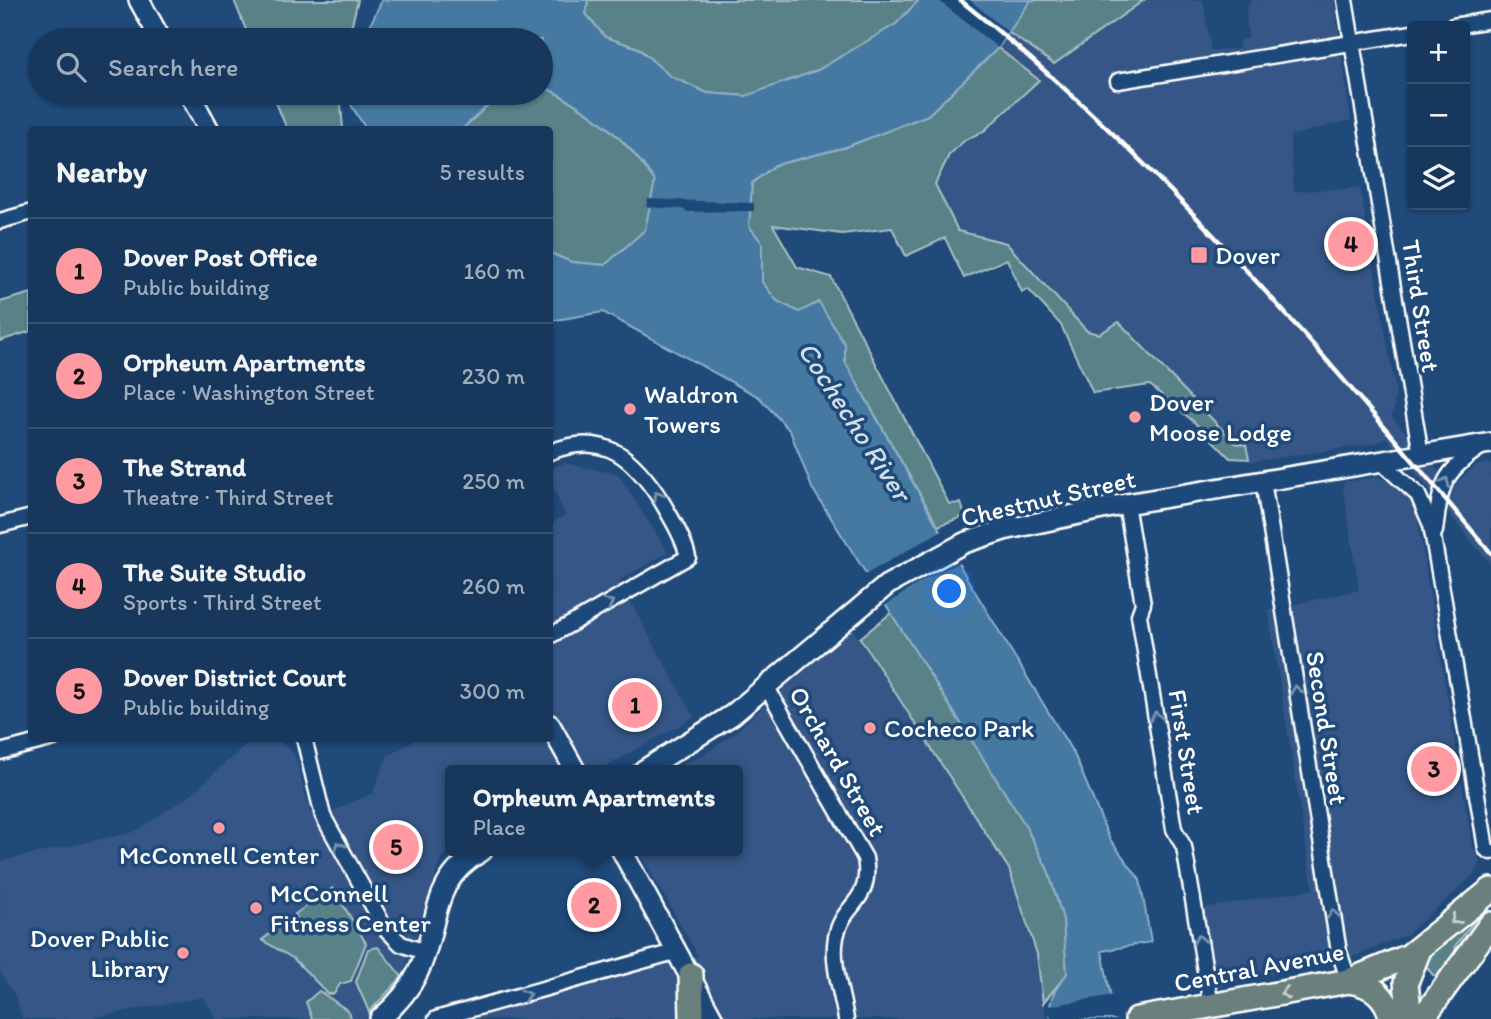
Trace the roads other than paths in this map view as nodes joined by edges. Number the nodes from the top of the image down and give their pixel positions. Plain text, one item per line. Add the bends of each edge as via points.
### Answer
1 (139, 0) edge
2 (1345, 0) edge
3 (1491, 20) edge
4 (1470, 23) edge
5 (154, 28) edge
6 (1407, 34) edge
7 (1353, 42) junction
8 (1118, 81) dead end
9 (196, 105) edge
10 (207, 126) edge
11 (28, 213) edge
12 (0, 221) edge
13 (1489, 443) edge
14 (553, 451) edge
15 (1421, 455) junction
16 (1381, 462) junction
17 (1262, 481) junction
18 (1126, 505) junction
19 (28, 518) edge
20 (0, 525) edge
21 (1434, 539) junction
22 (553, 634) edge
23 (766, 686) junction
24 (553, 730) edge
25 (39, 742) edge
26 (304, 742) edge
27 (0, 752) edge
28 (572, 765) edge
29 (652, 765) edge
30 (1491, 852) edge
31 (475, 856) edge
32 (625, 856) edge
33 (1491, 890) edge
34 (1491, 925) edge
35 (678, 951) junction
36 (425, 952) junction
37 (1415, 959) junction
38 (691, 975) junction
39 (1349, 981) junction
40 (1445, 987) junction
41 (1211, 1006) junction
42 (446, 1018) edge
43 (380, 1019) edge
44 (692, 1019) edge
45 (713, 1019) edge
46 (846, 1019) edge
47 (1139, 1019) edge
48 (1392, 1019) edge
49 (1410, 1019) edge
50 (1422, 1019) edge

1 - 5 street
2 - 7 street, Third Street
3 - 4 street
6 - 7 street
7 - 8 street
7 - 15 street, Third Street
9 - 10 street
11 - 12 street
13 - 15 street, Chestnut Street
21 -> 13 street via 1443,482 1460,461
22 -> 14 street via 688,557 668,512 626,457 597,445
15 - 16 street, Chestnut Street
16 - 17 street, Chestnut Street
16 - 21 street via 1418,495
17 - 18 street, Chestnut Street
39 -> 17 street, Second Street via 1339,952
18 - 23 street, Chestnut Street via 1004,530 964,543 905,573
41 -> 18 street, First Street via 1184,847 1174,829
19 - 20 street
21 - 30 street via 1486,849
23 - 29 street, Chestnut Street via 732,716
23 - 46 street, Orchard Street via 865,858 862,895 836,936
24 - 28 street
25 - 27 street
36 -> 26 street via 401,944 385,928 323,816
31 - 36 street via 446,883
32 - 35 street
33 -> 37 main road, Central Avenue
34 - 40 main road
35 - 38 street
42 -> 35 street
36 - 43 street via 409,988
37 - 39 main road, Central Avenue
37 - 40 main road via 1433,986
37 - 49 main road via 1406,982
38 - 44 main road
38 - 45 street
39 -> 41 main road, Central Avenue
39 - 48 main road via 1366,983 1378,992
40 - 50 main road
41 - 47 main road, Central Avenue

